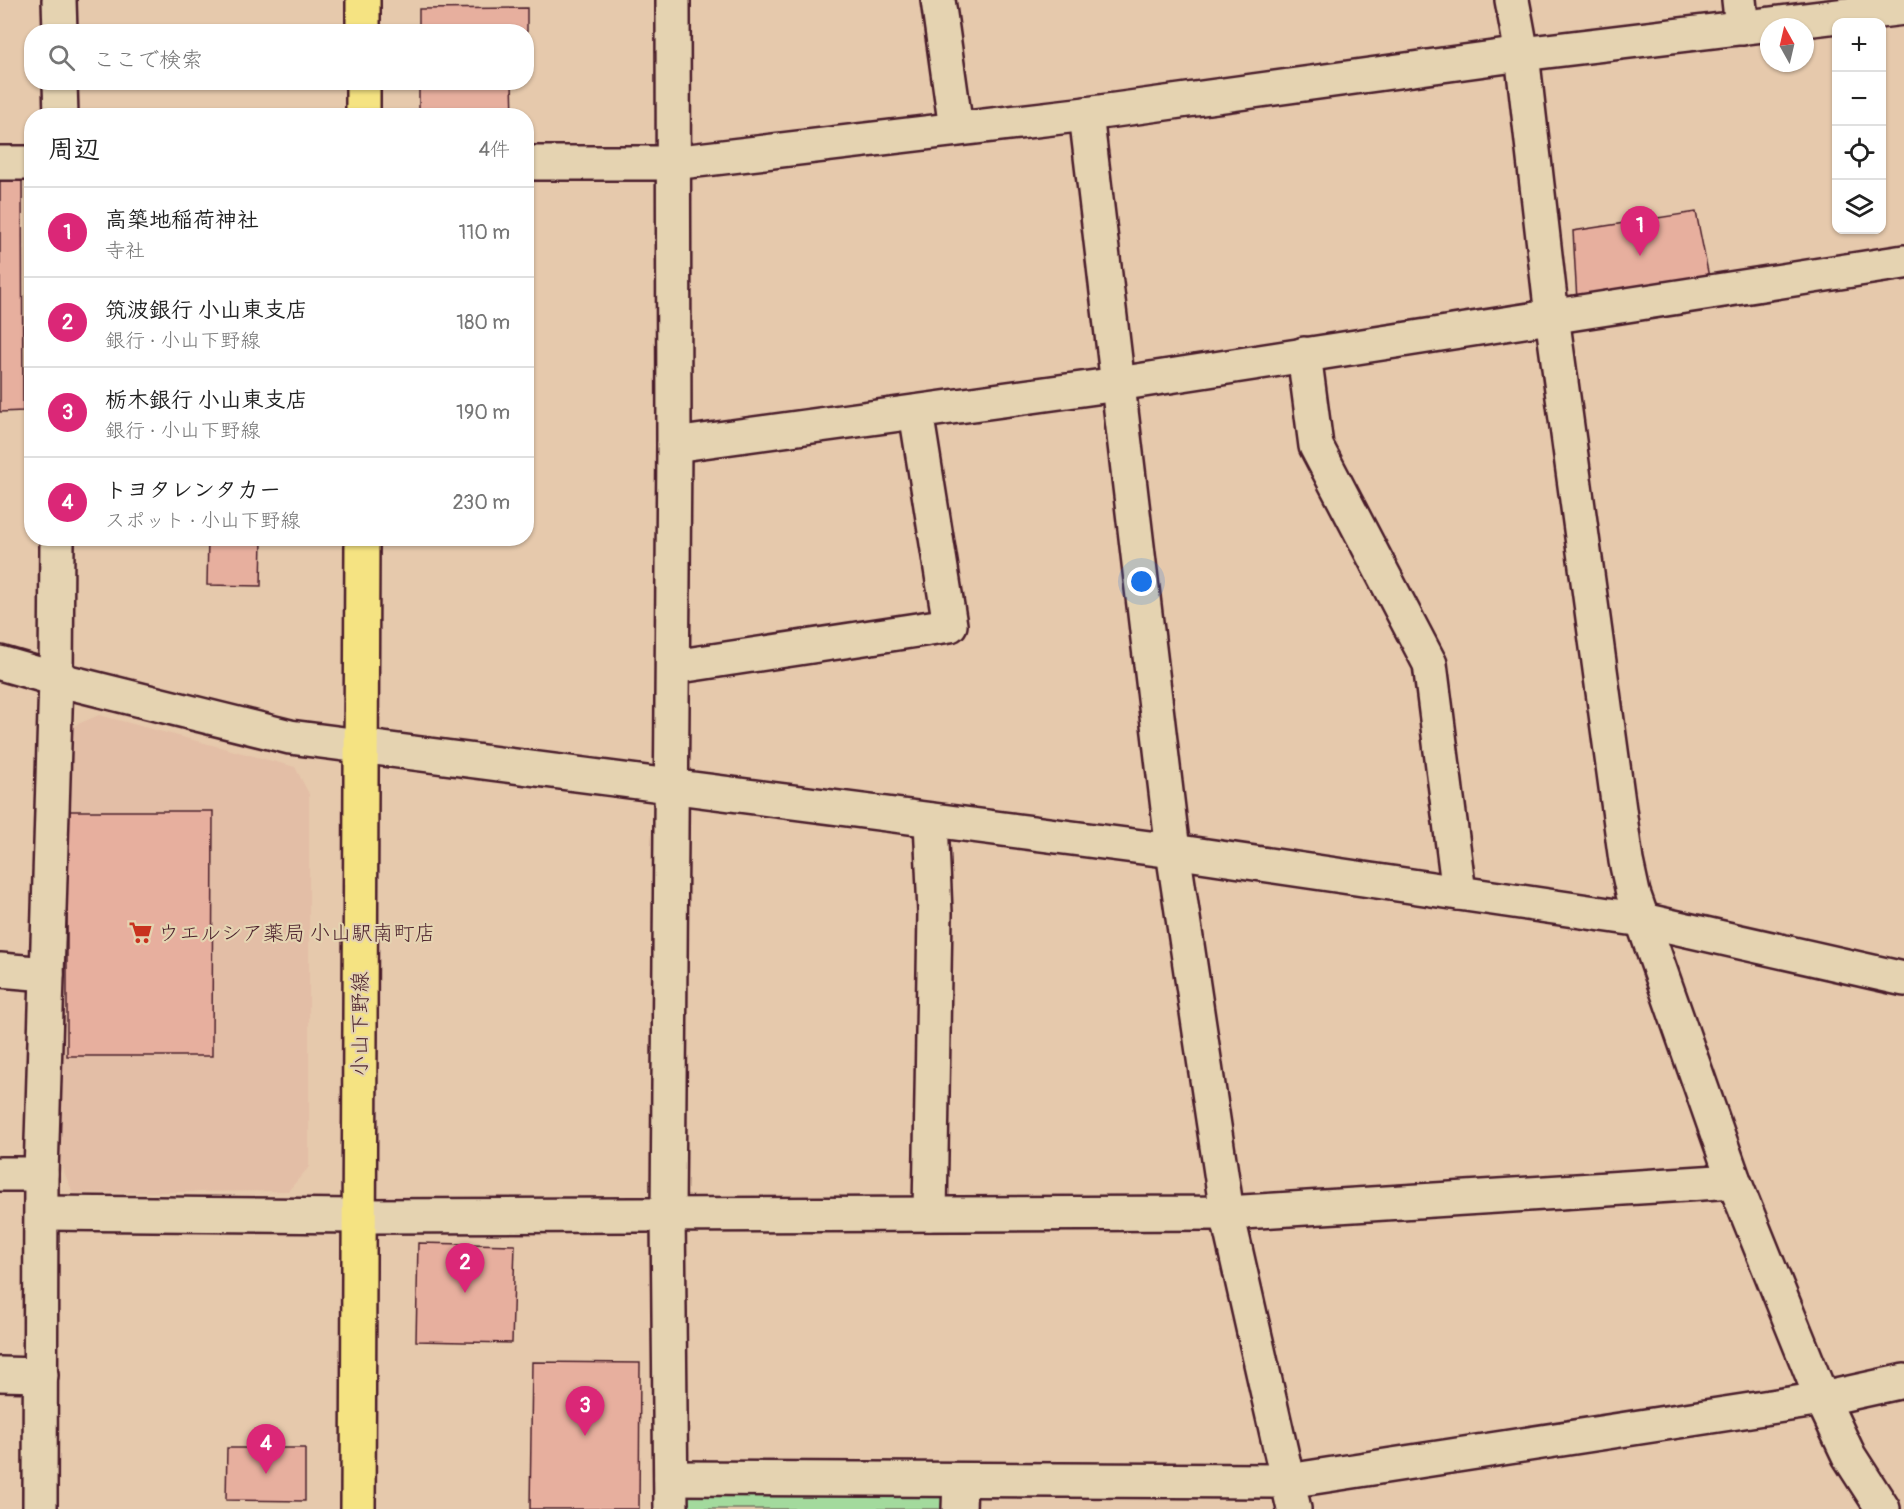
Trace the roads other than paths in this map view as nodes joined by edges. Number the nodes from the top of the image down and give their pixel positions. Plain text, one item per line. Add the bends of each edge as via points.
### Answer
1 (59, 0) edge
2 (363, 0) edge
3 (673, 0) edge
4 (938, 0) edge
5 (1512, 0) edge
6 (1904, 8) edge
7 (1740, 14) edge
8 (60, 24) edge
9 (363, 24) edge
10 (1522, 54) junction
11 (60, 90) edge
12 (363, 90) edge
13 (61, 108) edge
14 (363, 108) edge
15 (1086, 114) junction
16 (956, 129) junction
17 (24, 163) edge
18 (534, 163) edge
19 (672, 163) junction
20 (0, 164) edge
21 (1903, 269) edge
22 (1552, 316) junction
23 (1304, 354) junction
24 (1118, 384) junction
25 (916, 412) junction
26 (674, 446) junction
27 (57, 546) edge
28 (362, 546) edge
29 (0, 663) edge
30 (673, 667) junction
31 (56, 679) junction
32 (362, 747) junction
33 (673, 787) junction
34 (931, 820) junction
35 (1173, 851) junction
36 (1459, 893) junction
37 (1643, 920) junction
38 (0, 970) edge
39 (47, 974) junction
40 (1904, 979) edge
41 (0, 1173) edge
42 (41, 1174) junction
43 (1734, 1181) junction
44 (1227, 1213) junction
45 (42, 1214) junction
46 (930, 1214) junction
47 (668, 1215) junction
48 (359, 1216) junction
49 (0, 1374) edge
50 (41, 1375) junction
51 (1904, 1381) edge
52 (1822, 1399) junction
53 (671, 1494) edge
54 (959, 1494) edge
55 (1291, 1495) edge
56 (40, 1509) edge
57 (358, 1509) edge
58 (1883, 1509) edge

1 - 8 street
2 - 9 main road
3 - 19 street
4 - 16 street
5 - 10 street
6 - 7 street
7 - 10 street
10 - 15 street
10 - 22 street
11 - 13 street
12 - 14 main road
15 - 16 street
15 - 24 street
16 - 19 street
17 - 20 street
18 - 19 street
19 - 26 street
21 - 22 street
22 - 23 street
22 - 37 street via 1626,861
23 - 24 street
23 - 36 street via 1316,446 1430,664
24 - 25 street
24 - 35 street
25 - 26 street
25 - 30 street via 950,625
26 - 30 street
27 - 31 street
28 - 32 main road, 小山下野線
29 - 31 street
30 - 33 street
31 - 32 street via 290,737
31 - 39 street
32 - 33 street
32 - 48 main road, 小山下野線
33 - 34 street
33 - 47 street
34 - 35 street
34 - 46 street via 935,913
35 - 36 street
35 - 44 street
36 - 37 street
37 - 40 street
37 - 43 street
38 - 39 street
39 - 42 street
41 - 42 street
42 - 45 street
43 - 44 street
43 - 52 street
44 - 46 street
44 - 55 street
45 - 48 street
45 - 50 street
46 - 47 street
47 - 48 street
47 - 53 street
48 - 57 main road, 小山下野線
49 - 50 street
50 - 56 street
51 - 52 street
52 - 55 street
52 - 58 street via 1849,1456
53 - 54 street
54 - 55 street

